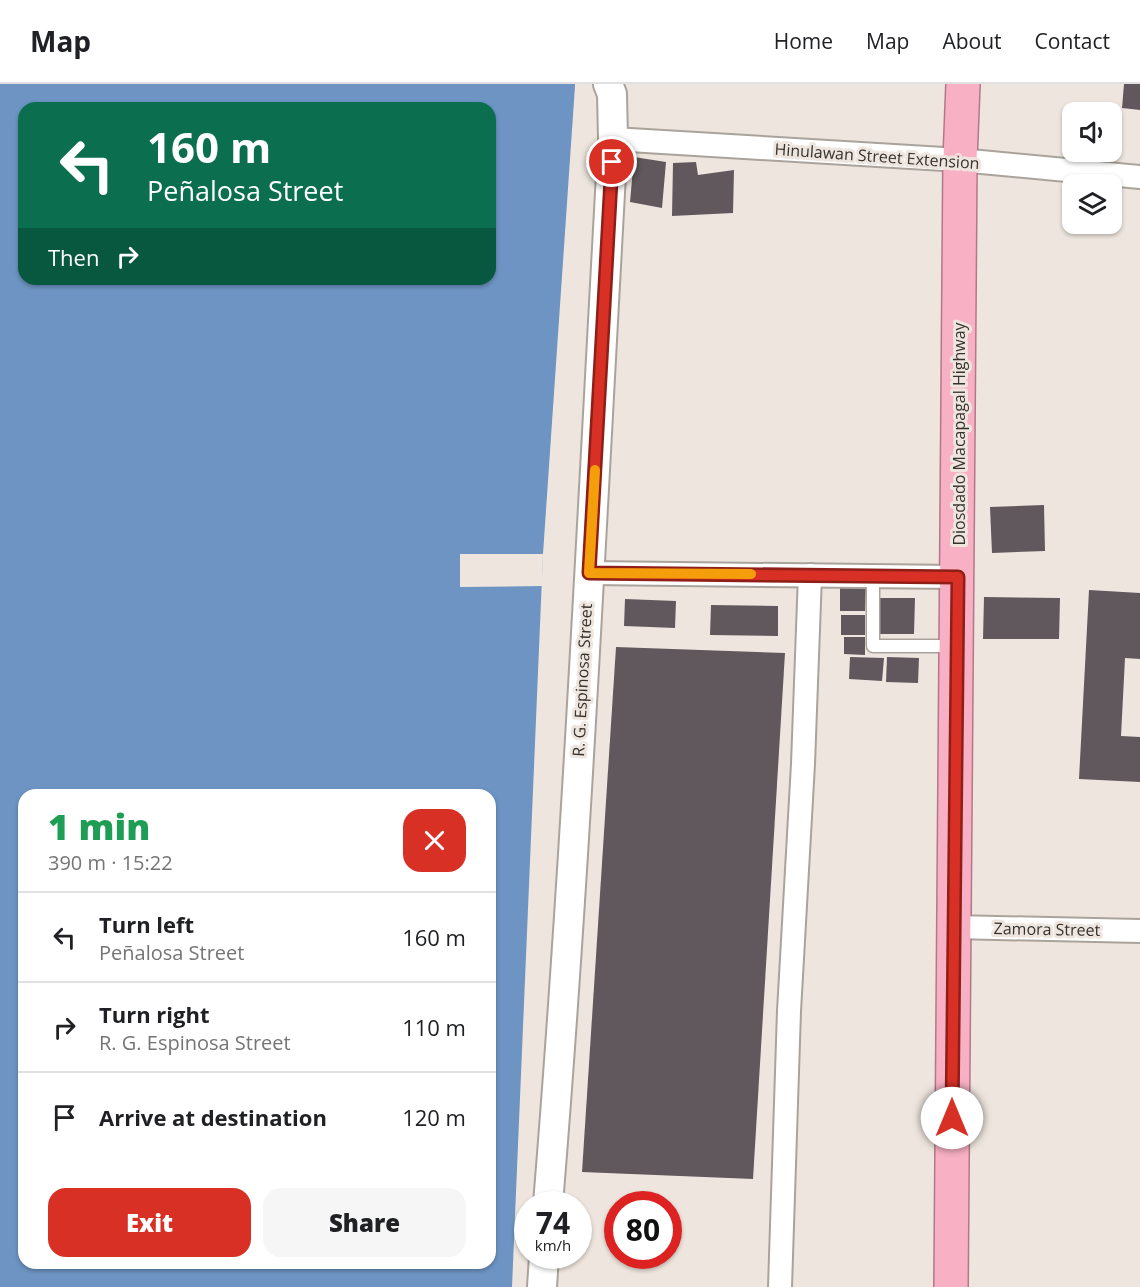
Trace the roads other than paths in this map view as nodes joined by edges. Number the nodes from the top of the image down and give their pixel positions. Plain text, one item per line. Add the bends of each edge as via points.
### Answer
1 (608, 84) edge
2 (963, 84) edge
3 (613, 139) junction
4 (960, 160) junction
5 (1140, 177) edge
6 (589, 573) junction
7 (810, 575) junction
8 (873, 576) junction
9 (958, 577) junction
10 (958, 646) junction
11 (953, 927) junction
12 (1140, 931) edge
13 (549, 1191) edge
14 (543, 1269) edge
15 (542, 1287) edge
16 (780, 1287) edge
17 (951, 1287) edge

1 - 3 street, R. G. Espinosa Street via 612,94
2 - 4 highway, Diosdado Macapagal Highway
3 - 4 street, Hinulawan Street Extension
3 - 6 street, R. G. Espinosa Street
4 - 5 street, Hinulawan Street Extension
4 - 9 highway, Diosdado Macapagal Highway
6 - 7 street
6 - 13 street, R. G. Espinosa Street
7 - 8 street
7 - 16 street
8 - 9 street
8 - 10 lane via 873,646
9 - 10 highway, Diosdado Macapagal Highway
10 - 11 highway, Diosdado Macapagal Highway
11 - 12 street, Zamora Street
11 - 17 highway, Diosdado Macapagal Highway
14 - 15 street

